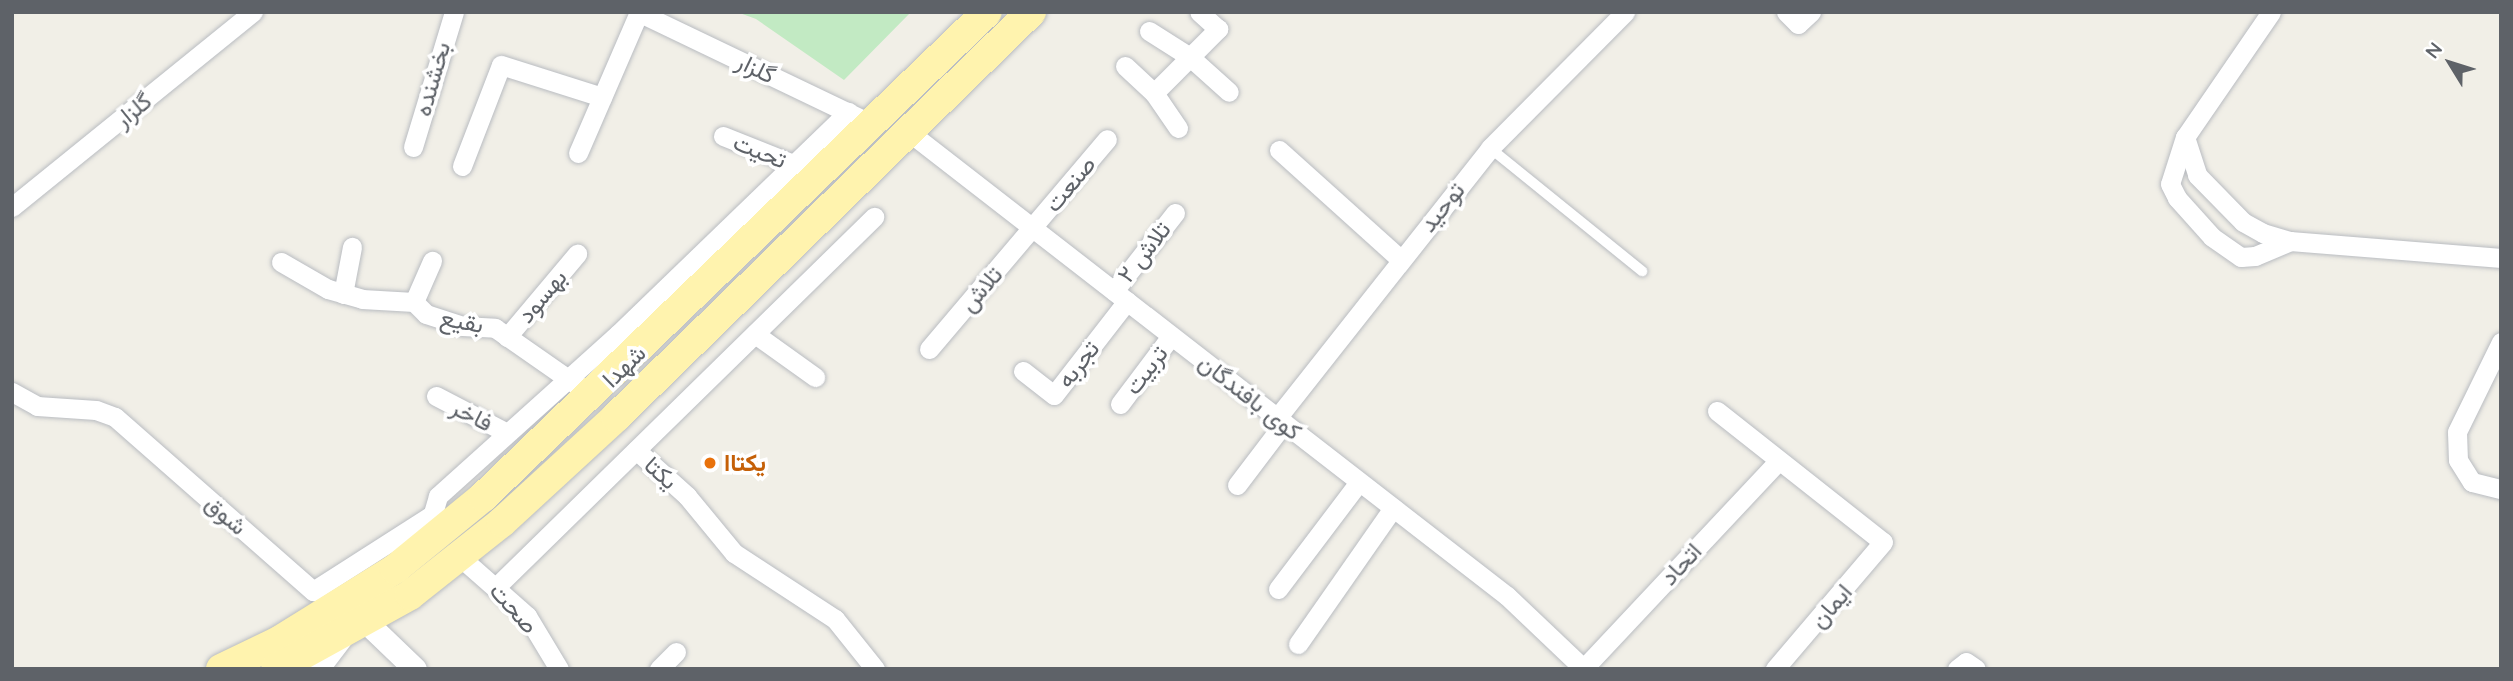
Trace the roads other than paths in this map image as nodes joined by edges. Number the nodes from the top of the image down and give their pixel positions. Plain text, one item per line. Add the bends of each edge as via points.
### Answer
1 (254, 12) edge
2 (454, 12) edge
3 (639, 12) edge
4 (987, 12) edge
5 (1031, 12) edge
6 (1199, 12) edge
7 (1625, 12) edge
8 (1786, 12) edge
9 (1811, 12) edge
10 (2271, 12) edge
11 (1149, 31) dead end
12 (1190, 57) junction
13 (1125, 66) dead end
14 (1229, 92) dead end
15 (1154, 93) junction
16 (602, 97) junction
17 (860, 118) junction
18 (1178, 128) dead end
19 (909, 132) junction
20 (723, 136) dead end
21 (2185, 137) junction
22 (1107, 139) dead end
23 (413, 147) dead end
24 (1490, 148) junction
25 (1279, 150) dead end
26 (578, 153) dead end
27 (462, 166) dead end
28 (796, 166) junction
29 (12, 207) edge
30 (1175, 213) dead end
31 (874, 218) dead end
32 (1033, 228) junction
33 (2290, 241) junction
34 (352, 247) dead end
35 (577, 254) dead end
36 (2501, 258) edge
37 (1400, 259) junction
38 (432, 261) dead end
39 (281, 262) dead end
40 (1642, 271) dead end
41 (343, 294) junction
42 (1120, 296) junction
43 (414, 302) junction
44 (755, 334) junction
45 (1171, 336) junction
46 (507, 337) junction
47 (2501, 342) edge
48 (929, 349) dead end
49 (1023, 371) dead end
50 (816, 377) dead end
51 (568, 380) junction
52 (12, 392) edge
53 (594, 395) junction
54 (436, 396) dead end
55 (1120, 404) dead end
56 (1717, 411) dead end
57 (1280, 421) junction
58 (507, 433) junction
59 (636, 450) junction
60 (1778, 461) junction
61 (1359, 482) junction
62 (1237, 485) dead end
63 (2501, 489) edge
64 (1393, 508) junction
65 (432, 515) junction
66 (424, 545) junction
67 (459, 556) junction
68 (498, 586) junction
69 (1278, 589) dead end
70 (355, 626) junction
71 (1298, 644) dead end
72 (676, 652) dead end
73 (290, 660) edge
74 (1584, 668) edge
75 (221, 669) edge
76 (415, 669) edge
77 (559, 669) edge
78 (659, 669) edge
79 (875, 669) edge
80 (1776, 669) edge

1 - 29 street, گلزار
2 - 23 street, بخشنده
3 - 16 street
3 - 17 street, گلزار
4 - 17 main road, شهدا
5 - 19 main road, شهدا
6 - 12 street via 1218,29
7 - 24 street, توحید
8 - 9 street via 1798,24
10 - 21 street
11 - 12 street
12 - 14 street
12 - 15 street
13 - 15 street
15 - 18 street
16 - 26 street
16 - 27 street via 501,65
17 - 28 street
17 - 53 main road, شهدا
19 - 32 street, کوی بافندگان
19 - 67 main road, شهدا via 616,417
20 - 28 street, تحیت
21 - 33 street via 2197,175 2243,222
21 - 33 street via 2170,184 2212,236 2241,257
22 - 32 street, صنعت
24 - 37 street, توحید
24 - 40 lane
25 - 37 street
28 - 51 street
30 - 42 street, تلاش ۲
31 - 44 street
32 - 42 street, کوی بافندگان
32 - 48 street, تلاش
33 - 36 street
34 - 41 street
35 - 46 street, بهسود
37 - 57 street, توحید
38 - 43 street
39 - 41 street, بقیع
41 - 43 street, بقیع
42 - 45 street, کوی بافندگان
42 - 49 street, تجربه via 1054,395
43 - 46 street, بقیع via 426,314 462,326 495,328
44 - 50 street
44 - 59 street
45 - 55 street, تربیت
45 - 57 street, کوی بافندگان
46 - 51 street, بقیع
47 - 63 street via 2457,432 2458,460 2472,482
51 - 53 street, بقیع
51 - 58 street
52 - 65 street, شوق via 44,408 96,410 115,417 313,591
53 - 66 main road, شهدا
54 - 58 street, فاخر
56 - 60 street
57 - 61 street, کوی بافندگان
57 - 62 street, توحید
58 - 65 street via 438,496
59 - 68 street
59 - 79 street, یکتا via 687,496 734,553 835,619
60 - 74 street, اتحاد
60 - 80 street, ایمان via 1883,542
61 - 64 street, کوی بافندگان
61 - 69 street
64 - 71 street
64 - 74 street, کوی بافندگان via 1507,596
65 - 66 street
66 - 73 main road, شهدا
67 - 68 street, صحت
67 - 70 main road, شهدا via 410,595
68 - 77 street, صحت via 527,616
70 - 73 main road, شهدا
70 - 76 street
72 - 78 street
73 - 75 main road, شهدا

